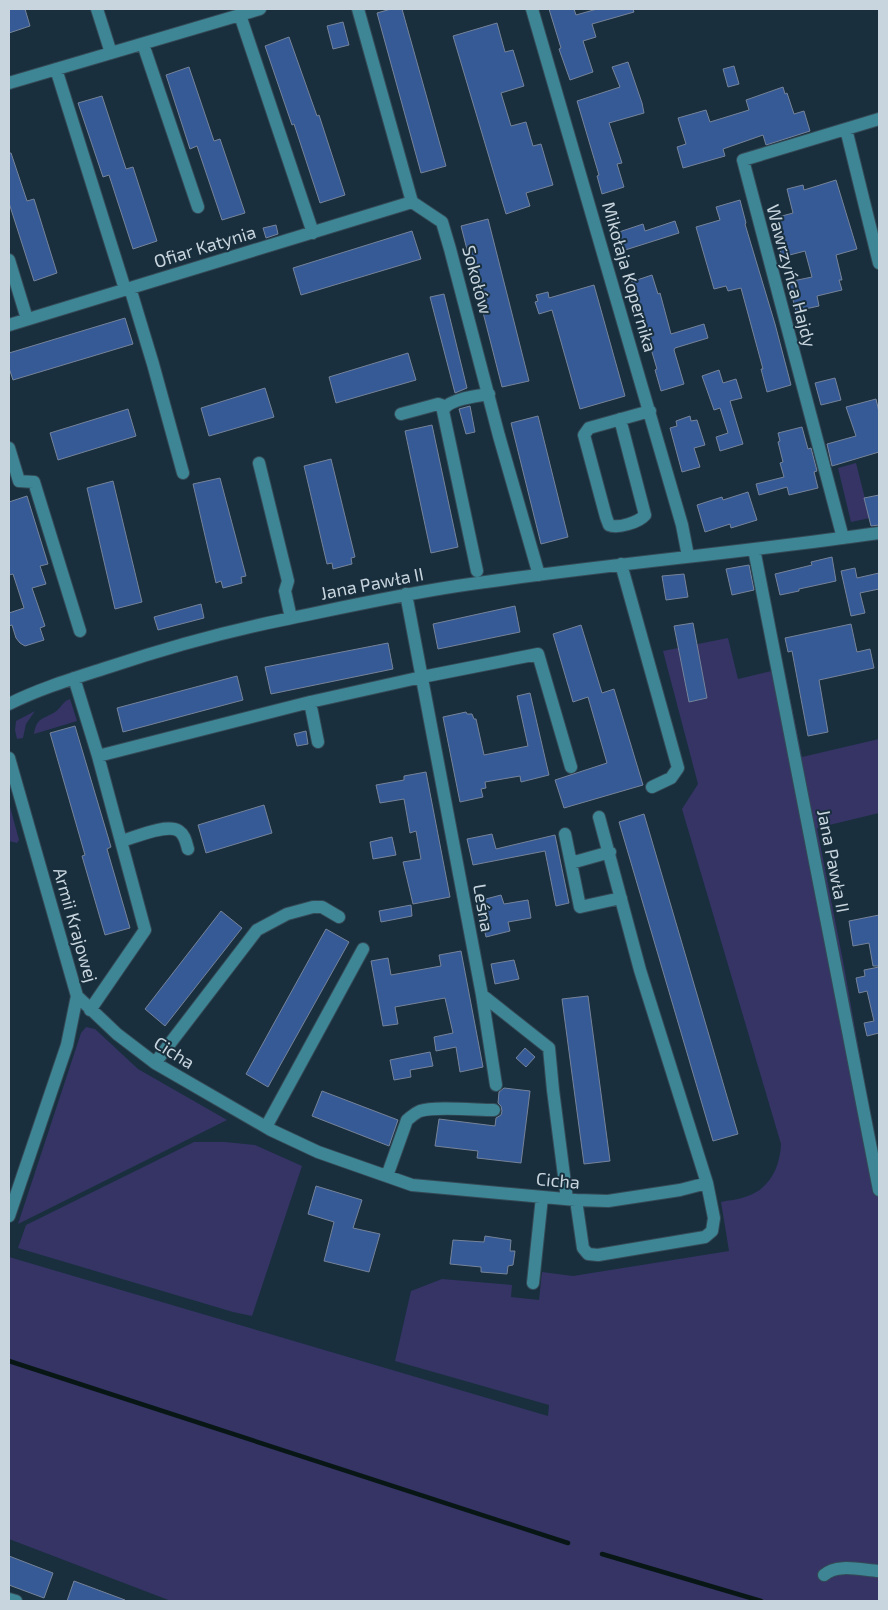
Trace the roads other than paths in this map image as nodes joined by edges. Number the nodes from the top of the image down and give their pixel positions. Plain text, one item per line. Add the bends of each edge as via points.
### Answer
1 (97, 9) edge
2 (260, 9) edge
3 (358, 9) edge
4 (532, 9) edge
5 (240, 15) junction
6 (143, 44) junction
7 (111, 53) junction
8 (56, 69) junction
9 (9, 83) edge
10 (879, 119) edge
11 (846, 129) junction
12 (412, 202) junction
13 (198, 207) dead end
14 (314, 233) junction
15 (9, 260) edge
16 (879, 263) edge
17 (127, 289) junction
18 (27, 319) junction
19 (9, 325) edge
20 (489, 394) junction
21 (444, 406) junction
22 (650, 411) junction
23 (401, 414) dead end
24 (620, 419) junction
25 (9, 448) edge
26 (259, 463) dead end
27 (182, 473) dead end
28 (14, 482) edge
29 (879, 533) edge
30 (843, 538) junction
31 (754, 549) junction
32 (688, 556) junction
33 (621, 564) junction
34 (477, 571) dead end
35 (539, 575) junction
36 (406, 594) junction
37 (291, 618) junction
38 (80, 631) dead end
39 (422, 677) junction
40 (74, 678) junction
41 (310, 702) junction
42 (9, 704) edge
43 (318, 742) dead end
44 (98, 756) junction
45 (9, 758) edge
46 (570, 767) dead end
47 (652, 787) dead end
48 (599, 817) dead end
49 (565, 834) dead end
50 (122, 841) junction
51 (188, 849) dead end
52 (610, 852) junction
53 (571, 863) junction
54 (622, 898) junction
55 (339, 917) dead end
56 (363, 949) dead end
57 (77, 996) junction
58 (482, 996) junction
59 (90, 1010) junction
60 (155, 1063) junction
61 (496, 1084) dead end
62 (494, 1110) dead end
63 (266, 1127) junction
64 (386, 1176) junction
65 (707, 1183) junction
66 (878, 1185) edge
67 (542, 1197) junction
68 (571, 1200) junction
69 (9, 1216) edge
70 (533, 1283) dead end
71 (879, 1571) edge
72 (824, 1576) dead end
73 (9, 1598) edge
74 (16, 1601) edge

1 - 7 street
2 - 5 street
3 - 12 street
4 - 22 street, Mikołaja Kopernika
5 - 6 street
5 - 14 street
6 - 7 street
6 - 13 street
7 - 8 street
8 - 9 street
8 - 17 street
10 - 11 street, Wawrzyńca Hajdy
11 - 16 street
11 - 30 street, Wawrzyńca Hajdy via 742,160
12 - 14 street, Ofiar Katynia
12 - 20 street, Sokołów via 442,222
14 - 17 street, Ofiar Katynia
15 - 18 street
17 - 18 street, Ofiar Katynia
17 - 27 street via 153,364
18 - 19 street, Ofiar Katynia
20 - 21 street
20 - 35 street, Sokołów
21 - 23 street via 438,404
21 - 34 street
22 - 24 street
22 - 32 street, Mikołaja Kopernika
24 - 24 street via 589,428 584,435 606,517 609,525 614,527 640,520 645,515
25 - 28 street
26 - 37 street via 288,581 284,591
28 - 38 street via 34,482
29 - 30 street, Jana Pawła II
30 - 31 street, Jana Pawła II
31 - 32 street, Jana Pawła II
31 - 66 street, Jana Pawła II
32 - 33 street, Jana Pawła II
33 - 35 street, Jana Pawła II
33 - 47 street via 678,768 671,778
35 - 36 street, Jana Pawła II
36 - 37 street, Jana Pawła II
36 - 39 street, Leśna
37 - 40 street, Jana Pawła II via 194,640
39 - 41 street
39 - 46 street via 538,654
39 - 58 street, Leśna
40 - 42 street, Jana Pawła II
40 - 44 street
41 - 43 street
41 - 44 street
44 - 50 street
45 - 57 street, Armii Krajowej
48 - 52 street
49 - 53 street
50 - 51 street via 170,828 180,831
50 - 59 street via 146,930
52 - 53 street
52 - 54 street
53 - 54 street via 580,907
54 - 65 street via 640,970
55 - 60 street via 322,907 313,907 287,914 257,930
56 - 63 street
57 - 59 street, Cicha
57 - 69 street, Armii Krajowej via 67,1045
58 - 61 street, Leśna
58 - 68 street via 549,1048
59 - 60 street, Cicha
60 - 63 street, Cicha
62 - 64 street via 431,1109 413,1115 407,1120
63 - 64 street, Cicha via 318,1152
64 - 67 street, Cicha via 412,1185
65 - 68 street, Cicha via 608,1201
65 - 68 street via 714,1218 712,1231 705,1237 598,1255 588,1254 584,1248
67 - 68 street, Cicha
67 - 70 street
71 - 72 street via 845,1568 829,1570
73 - 74 street

